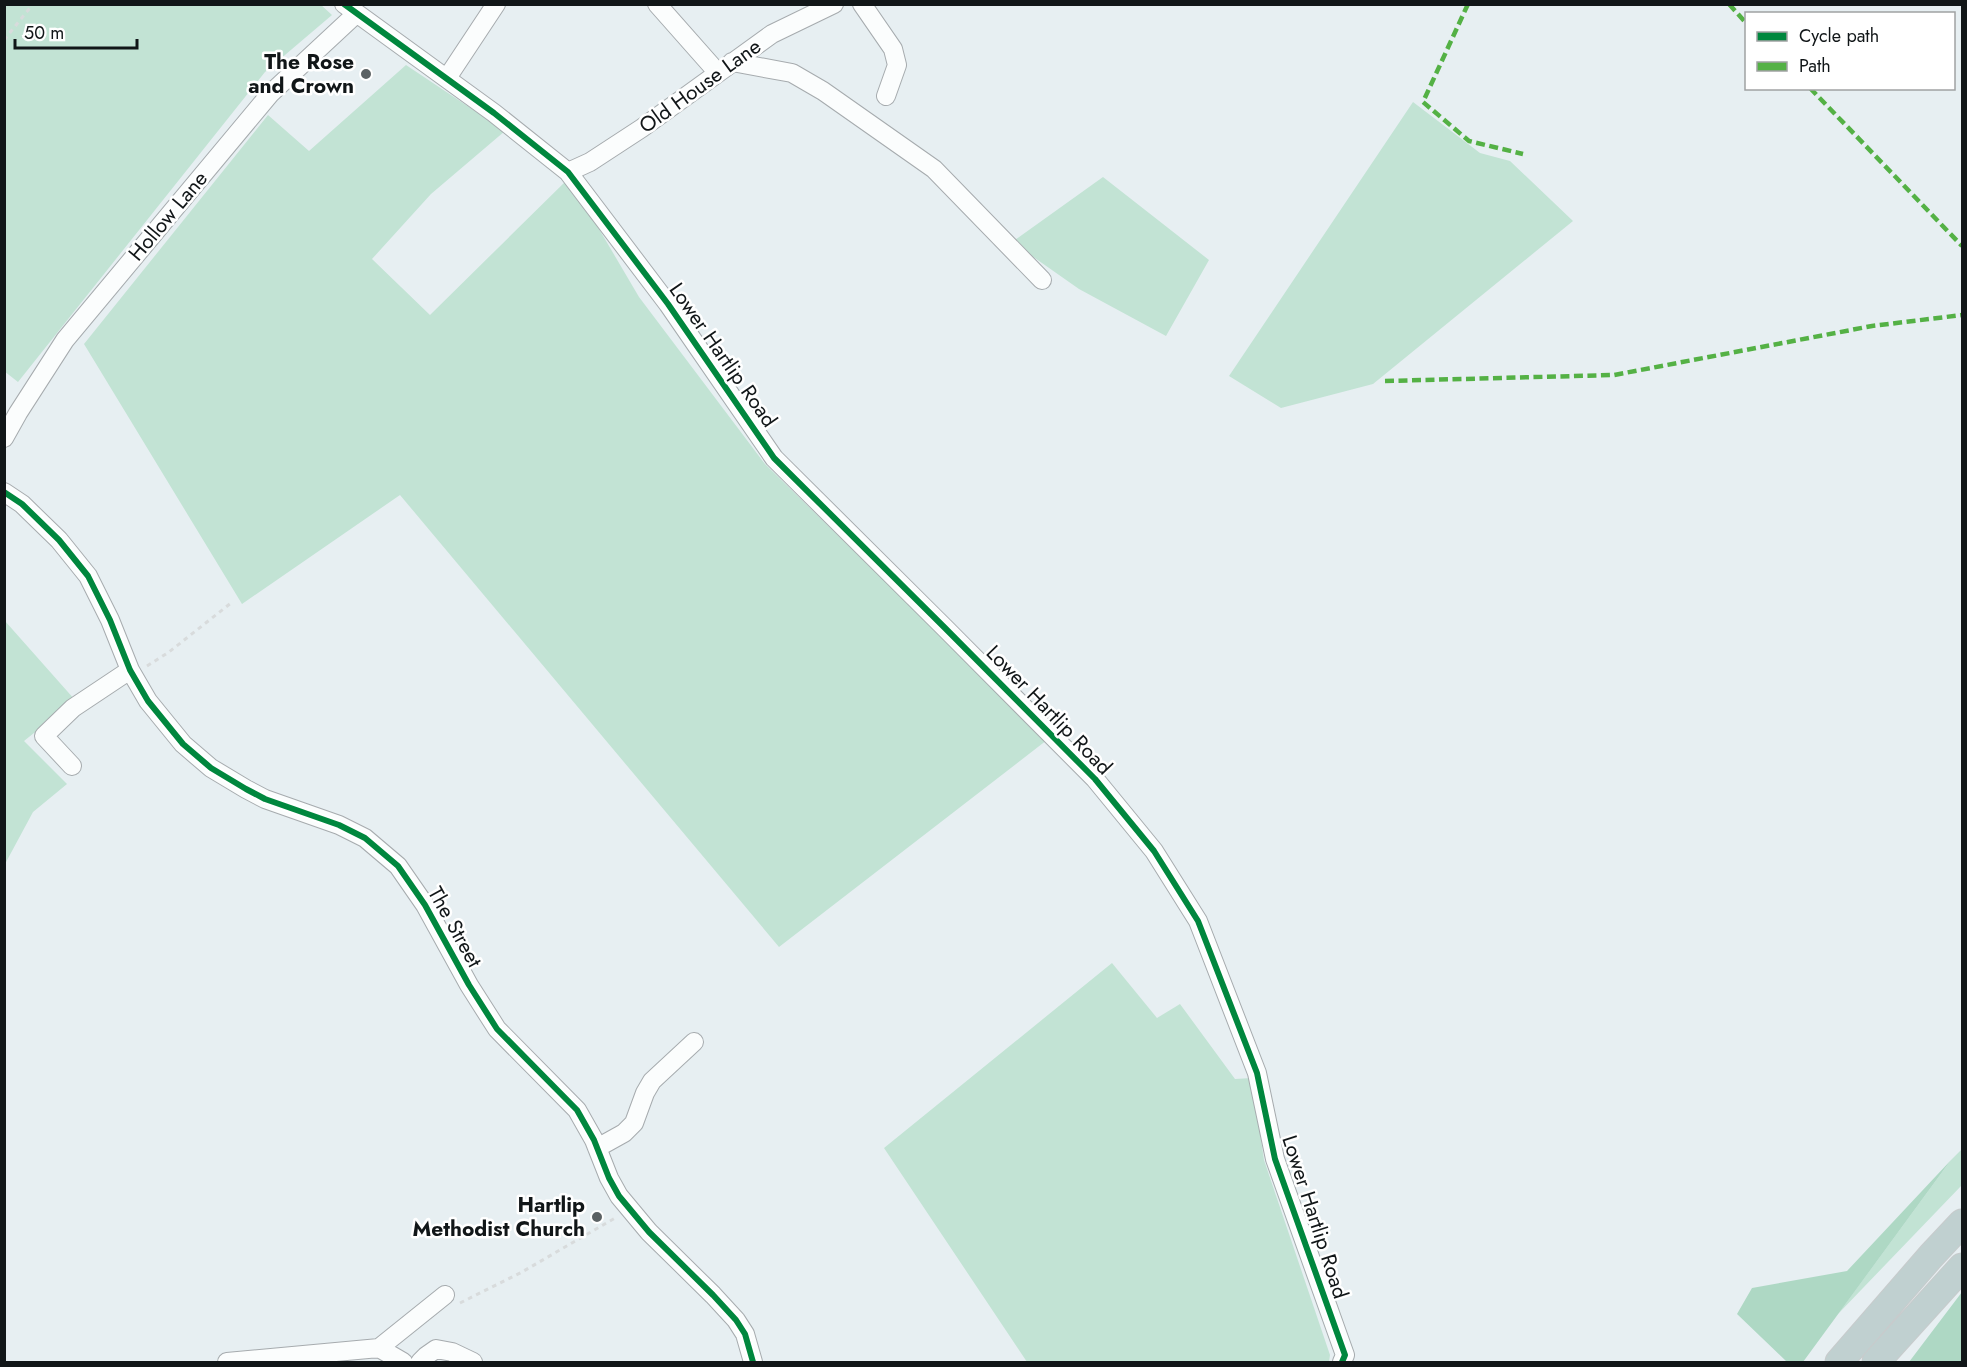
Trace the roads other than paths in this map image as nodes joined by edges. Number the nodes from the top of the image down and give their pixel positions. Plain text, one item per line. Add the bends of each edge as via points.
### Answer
1 (496, 4) edge
2 (657, 4) edge
3 (834, 4) edge
4 (862, 4) edge
5 (350, 9) edge
6 (725, 68) junction
7 (447, 78) junction
8 (886, 96) dead end
9 (568, 172) junction
10 (1042, 280) dead end
11 (4, 438) edge
12 (4, 492) edge
13 (131, 672) junction
14 (72, 766) dead end
15 (694, 1042) dead end
16 (597, 1148) junction
17 (1962, 1223) edge
18 (1962, 1267) edge
19 (449, 1300) road end
20 (379, 1348) junction
21 (227, 1362) edge
22 (403, 1362) edge
23 (420, 1362) edge
24 (473, 1362) edge
25 (753, 1362) edge
26 (1342, 1362) edge
27 (1839, 1362) edge
28 (1876, 1362) edge

1 - 7 street
2 - 6 street
3 - 6 street, Old House Lane via 772,34
4 - 8 street via 893,49 897,65
5 - 7 street, Lower Hartlip Road
5 - 11 street, Hollow Lane via 270,94 65,340
6 - 9 street, Old House Lane via 642,128
6 - 10 street via 792,73 823,91 934,169
7 - 9 street, Lower Hartlip Road
9 - 26 street, Lower Hartlip Road via 668,304 774,458 1095,779 1154,851 1198,921 1257,1073 1275,1159 1345,1355
12 - 13 street, The Street via 59,540 88,576
13 - 14 street via 73,708 44,736
13 - 16 street, The Street via 164,722 211,768 265,799 365,838 398,866 497,1029 576,1110
15 - 16 street via 652,1081 634,1123
16 - 25 street, The Street via 609,1178 630,1209 735,1320 745,1334
17 - 27 highway
18 - 28 highway
19 - 20 street
20 - 21 street
20 - 22 street
23 - 24 street via 436,1349

